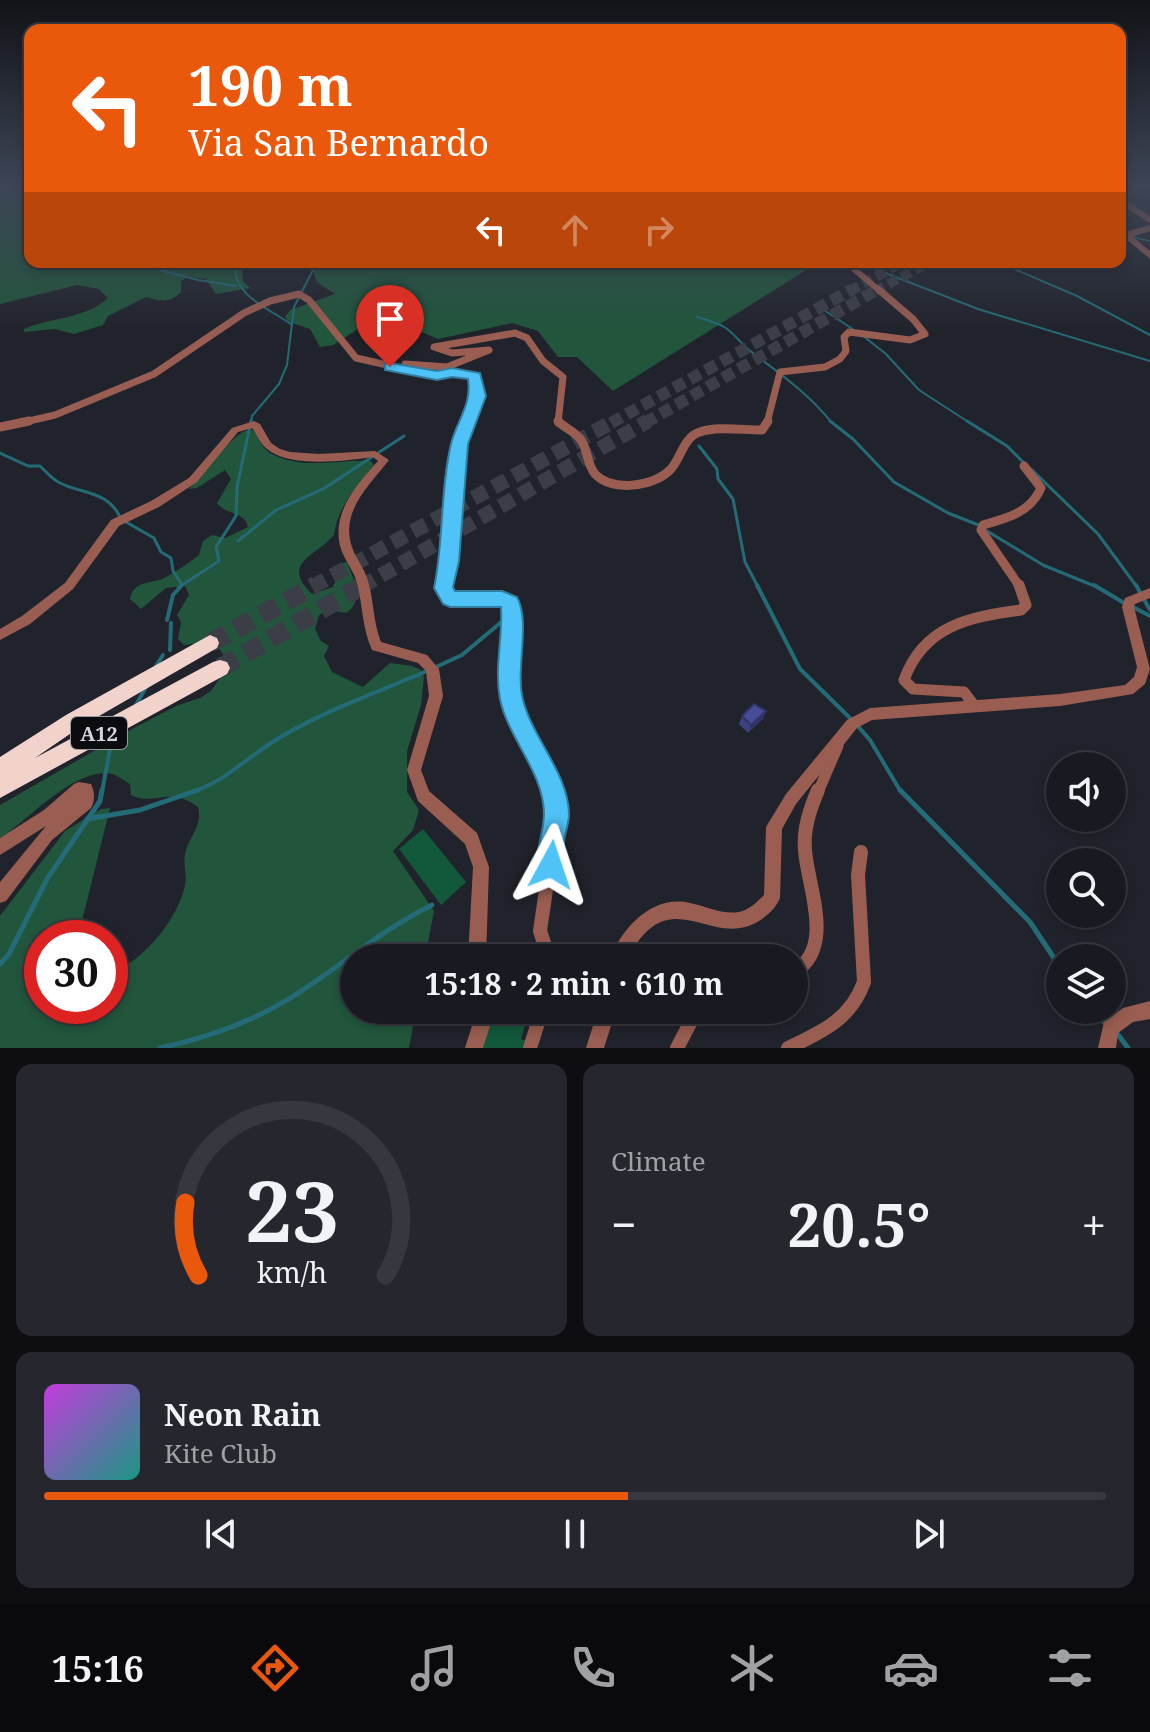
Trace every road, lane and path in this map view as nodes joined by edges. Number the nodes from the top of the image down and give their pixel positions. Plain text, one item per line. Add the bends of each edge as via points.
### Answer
1 (1126, 235) edge
2 (1150, 255) edge
3 (854, 268) edge
4 (390, 367) junction
5 (0, 427) edge
6 (1024, 466) dead end
7 (1149, 593) edge
8 (0, 635) edge
9 (210, 643) tunnel mouth
10 (220, 668) tunnel mouth
11 (974, 705) junction
12 (841, 739) junction
13 (1, 781) edge
14 (0, 847) edge
15 (861, 852) dead end
16 (0, 895) edge
17 (478, 944) edge
18 (544, 944) edge
19 (628, 944) edge
20 (808, 956) edge
21 (1150, 1010) edge
22 (482, 1024) edge
23 (538, 1024) edge
24 (603, 1024) edge
25 (690, 1024) edge
26 (474, 1048) edge
27 (530, 1048) edge
28 (595, 1048) edge
29 (677, 1048) edge
30 (788, 1048) edge
31 (1107, 1048) edge

1 - 2 street
3 - 4 street via 925,334 911,341 849,332 844,337 846,351 835,364 780,372 775,403 762,430 701,431 690,437 670,470 641,486 606,481 592,471 584,444 558,423 563,377 527,338 497,334 434,347 489,350 447,367
4 - 5 street via 356,358 301,295 261,302 192,346 170,367 55,415
4 - 18 street via 437,376 475,376 479,396 459,444 443,588 450,599 510,602 512,701 557,814 540,931
6 - 11 street via 1041,488 1037,503 982,528 1023,591 1026,605 960,621 926,647 904,680 913,689 964,692
7 - 11 street via 1129,601 1144,667 1140,680 1128,690
8 - 17 street via 69,586 115,523 193,480 228,437 249,424 271,448 299,456 375,454 384,460 348,507 342,524 347,548 362,579 369,631 377,646 422,659 432,669 436,696 414,770 423,796 471,839 481,867
9 - 13 highway, A12 via 73,721
10 - 13 highway, A12
11 - 12 street via 870,714 852,724
12 - 19 street via 774,827 772,898 760,911 735,921 683,910 657,913
12 - 20 street via 805,828 803,853 819,912
14 - 16 street via 86,789 86,803 38,845
15 - 30 street via 860,999 848,1016
21 - 31 street via 1129,1014 1110,1028
22 - 26 street
23 - 27 street
24 - 28 street
25 - 29 street

